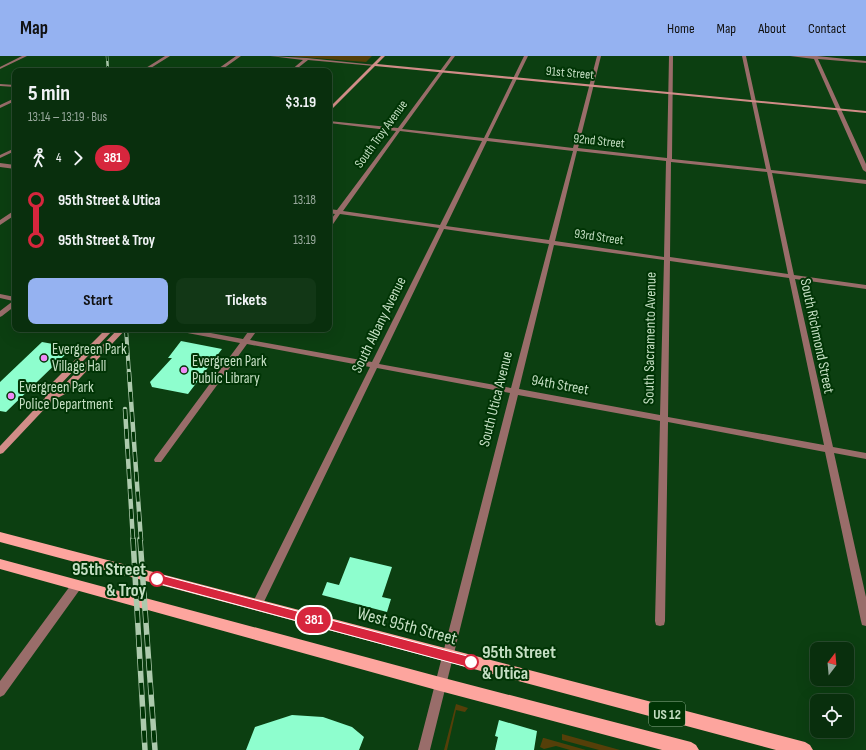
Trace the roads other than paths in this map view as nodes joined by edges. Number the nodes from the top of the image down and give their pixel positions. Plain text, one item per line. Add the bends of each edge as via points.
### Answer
1 (25, 56) edge
2 (168, 56) edge
3 (238, 56) edge
4 (272, 56) edge
5 (383, 56) edge
6 (453, 56) edge
7 (526, 56) edge
8 (599, 56) edge
9 (671, 56) edge
10 (744, 56) edge
11 (792, 56) edge
12 (816, 57) edge
13 (307, 59) junction
14 (866, 62) edge
15 (374, 66) junction
16 (0, 68) edge
17 (148, 68) edge
18 (221, 68) edge
19 (296, 68) edge
20 (441, 72) junction
21 (514, 79) junction
22 (0, 85) edge
23 (12, 86) edge
24 (592, 86) junction
25 (670, 93) junction
26 (12, 101) edge
27 (753, 101) junction
28 (0, 107) edge
29 (332, 109) edge
30 (839, 109) junction
31 (866, 112) edge
32 (332, 122) edge
33 (399, 130) junction
34 (485, 139) junction
35 (12, 150) edge
36 (576, 150) junction
37 (0, 158) edge
38 (669, 160) junction
39 (0, 165) edge
40 (12, 167) edge
41 (866, 170) edge
42 (768, 172) junction
43 (866, 182) edge
44 (332, 211) edge
45 (339, 212) junction
46 (12, 214) edge
47 (332, 222) edge
48 (0, 223) edge
49 (442, 227) junction
50 (552, 242) junction
51 (667, 259) junction
52 (791, 276) junction
53 (866, 287) edge
54 (0, 296) edge
55 (12, 298) edge
56 (12, 305) edge
57 (0, 315) edge
58 (107, 332) edge
59 (119, 332) edge
60 (194, 332) edge
61 (252, 332) edge
62 (244, 341) junction
63 (374, 365) junction
64 (514, 391) junction
65 (49, 399) junction
66 (664, 418) junction
67 (829, 449) junction
68 (0, 451) edge
69 (866, 456) edge
70 (158, 460) dead end
71 (0, 537) edge
72 (0, 564) edge
73 (77, 585) junction
74 (257, 605) junction
75 (866, 620) edge
76 (660, 621) dead end
77 (447, 656) junction
78 (440, 684) junction
79 (0, 691) edge
80 (659, 746) edge
81 (424, 750) edge
82 (691, 750) edge
83 (805, 750) edge

1 - 16 street
2 - 17 street
3 - 18 street
4 - 13 street, 91st Street
5 - 15 street
6 - 20 street, South Troy Avenue
7 - 21 street, South Albany Avenue
8 - 24 street, South Utica Avenue
9 - 25 street, South Sacramento Avenue
10 - 27 street, South Richmond Street
11 - 12 street
12 - 14 street
12 - 30 street
13 - 15 street, 91st Street
13 - 19 street
15 - 20 street, 91st Street
15 - 29 street
20 - 21 street, 91st Street
20 - 33 street, South Troy Avenue
21 - 24 street, 91st Street
21 - 34 street, South Albany Avenue
22 - 23 street
24 - 25 street, 91st Street
24 - 36 street, South Utica Avenue
25 - 27 street, 91st Street
25 - 38 street, South Sacramento Avenue
26 - 28 street
27 - 30 street, 91st Street
27 - 42 street, South Richmond Street
30 - 31 street, 91st Street
30 - 41 street
32 - 33 street, 92nd Street
33 - 34 street, 92nd Street
33 - 45 street, South Troy Avenue
34 - 36 street, 92nd Street
34 - 49 street, South Albany Avenue
35 - 37 street
36 - 38 street, 92nd Street
36 - 50 street, South Utica Avenue
38 - 42 street, 92nd Street
38 - 51 street, South Sacramento Avenue
39 - 40 street
42 - 43 street, 92nd Street
42 - 52 street, South Richmond Street
44 - 45 street, 93rd Street
45 - 47 street, South Troy Avenue
45 - 49 street, 93rd Street
46 - 48 street
49 - 50 street, 93rd Street
49 - 63 street, South Albany Avenue
50 - 51 street, 93rd Street
50 - 64 street, South Utica Avenue
51 - 52 street, 93rd Street
51 - 66 street, South Sacramento Avenue
52 - 53 street, 93rd Street
52 - 67 street, South Richmond Street
54 - 55 street
56 - 57 street
58 - 65 street via 51,389
59 - 65 street via 62,392
60 - 62 street, 94th Street
61 - 62 street
62 - 63 street, 94th Street
62 - 70 street
63 - 64 street, 94th Street
63 - 74 street, South Albany Avenue
64 - 66 street, 94th Street
64 - 77 street, South Utica Avenue
65 - 68 street
66 - 67 street, 94th Street
66 - 76 street, South Sacramento Avenue
67 - 69 street, 94th Street
67 - 75 street, South Richmond Street
71 - 74 main road, West 95th Street / US 12
72 - 73 main road, US 12
73 - 78 main road, US 12
73 - 79 street
74 - 77 main road, West 95th Street / US 12
77 - 78 street, South Utica Avenue
77 - 83 main road, West 95th Street / US 12
78 - 80 main road, US 12
78 - 81 street, South Utica Avenue
80 - 82 main road, US 12

